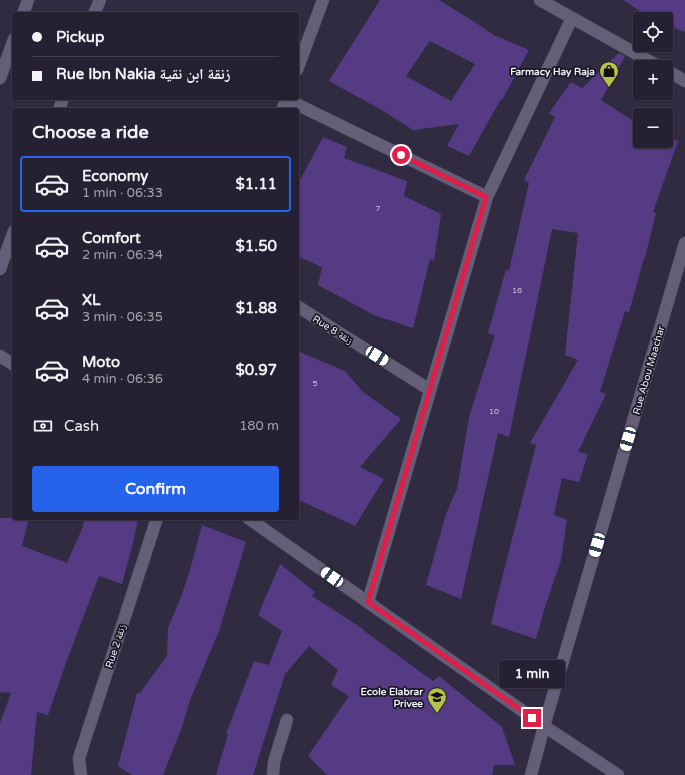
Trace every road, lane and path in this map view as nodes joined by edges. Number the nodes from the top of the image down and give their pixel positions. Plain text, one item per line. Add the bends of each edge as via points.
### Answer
1 (28, 0) edge
2 (100, 0) edge
3 (323, 0) edge
4 (540, 0) edge
5 (24, 12) edge
6 (95, 12) edge
7 (572, 18) junction
8 (12, 44) edge
9 (647, 60) edge
10 (299, 65) edge
11 (673, 74) edge
12 (0, 78) edge
13 (685, 81) edge
14 (285, 102) edge
15 (298, 108) edge
16 (299, 109) edge
17 (486, 197) junction
18 (12, 236) edge
19 (685, 243) edge
20 (0, 269) edge
21 (299, 307) edge
22 (0, 356) edge
23 (12, 364) edge
24 (430, 390) junction
25 (156, 520) edge
26 (251, 520) edge
27 (368, 602) junction
28 (287, 720) dead end
29 (544, 726) junction
30 (81, 775) edge
31 (273, 775) edge
32 (531, 775) edge
33 (618, 775) edge

1 - 5 street
2 - 6 street
3 - 10 street
4 - 7 street
7 - 9 street
7 - 17 street
8 - 12 street
11 - 13 street
14 - 15 street
16 - 17 street
17 - 24 street
18 - 20 street
19 - 29 street, Rue Abou Maachar
21 - 24 street, Rue 8 زنقة
22 - 23 street
24 - 27 street
25 - 30 street, Rue 2 زنقة via 79,758
26 - 27 street
27 - 29 street
28 - 31 street via 274,762
29 - 32 street, Rue Abou Maachar
29 - 33 street

